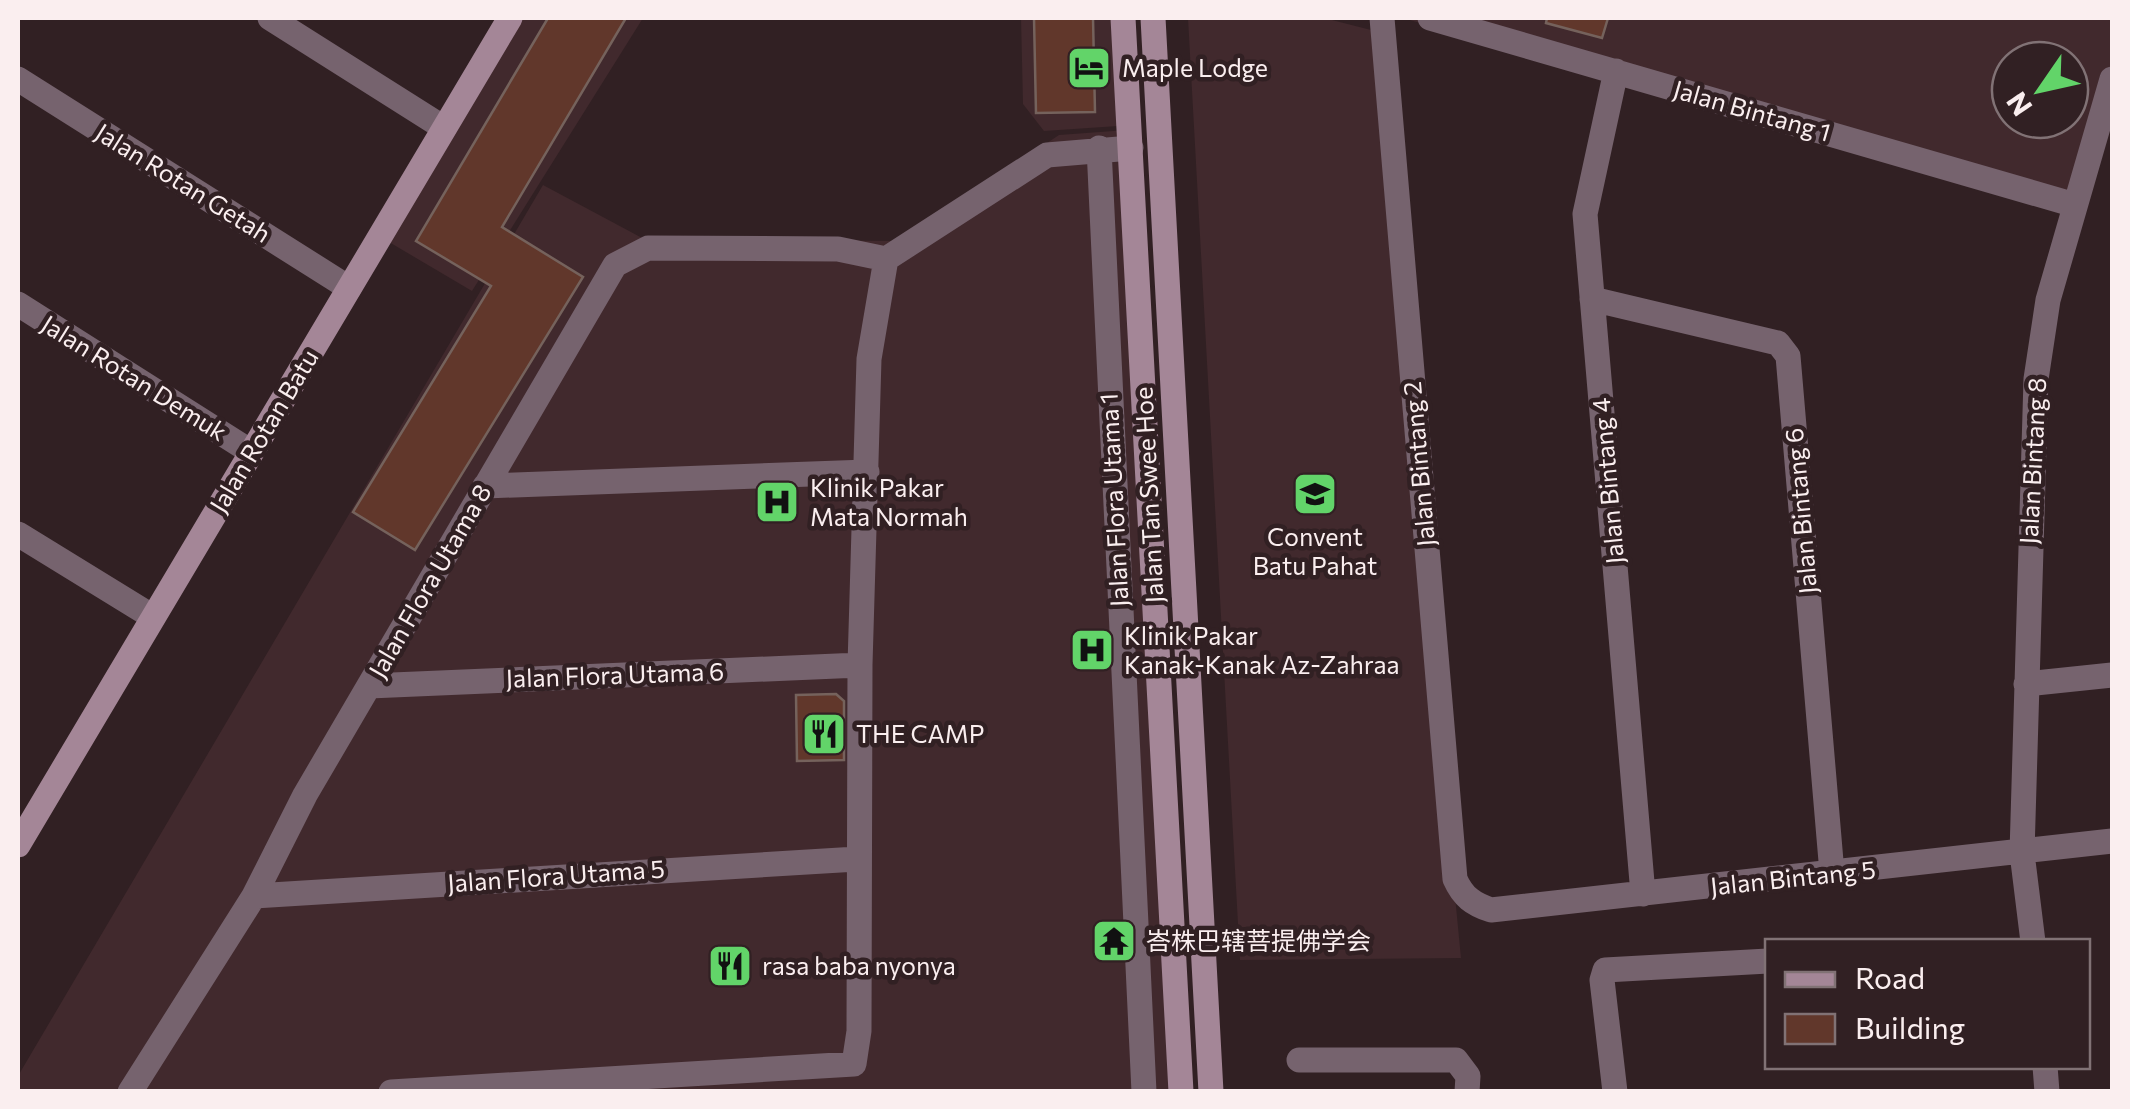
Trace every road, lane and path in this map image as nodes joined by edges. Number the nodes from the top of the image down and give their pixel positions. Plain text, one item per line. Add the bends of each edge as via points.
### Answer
1 (270, 18) edge
2 (510, 18) edge
3 (1123, 18) edge
4 (1154, 18) edge
5 (1382, 18) edge
6 (1430, 18) edge
7 (1616, 71) junction
8 (18, 79) edge
9 (2112, 79) edge
10 (444, 128) junction
11 (1098, 148) junction
12 (1131, 148) junction
13 (2075, 205) junction
14 (886, 258) junction
15 (349, 288) junction
16 (1592, 299) junction
17 (18, 304) edge
18 (251, 452) junction
19 (867, 472) junction
20 (486, 486) junction
21 (18, 534) edge
22 (153, 617) junction
23 (860, 665) junction
24 (2112, 675) edge
25 (2026, 684) junction
26 (369, 686) junction
27 (2112, 841) edge
28 (18, 845) edge
29 (2022, 853) junction
30 (857, 859) junction
31 (1832, 873) junction
32 (1643, 894) junction
33 (254, 896) junction
34 (1474, 904) joint
35 (2032, 939) edge
36 (1765, 962) edge
37 (1300, 1060) dead end
38 (130, 1092) edge
39 (391, 1092) edge
40 (1144, 1092) edge
41 (1181, 1092) edge
42 (1211, 1092) edge
43 (1468, 1092) edge
44 (1615, 1092) edge

1 - 10 street
2 - 10 main road, Jalan Rotan Batu
3 - 12 main road, Jalan Tan Swee Hoe
4 - 42 main road, Jalan Tan Swee Hoe
5 - 34 street, Jalan Bintang 2 via 1455,879
6 - 7 street, Jalan Bintang 1
7 - 13 street, Jalan Bintang 1
7 - 16 street, Jalan Bintang 4 via 1585,200
8 - 15 street, Jalan Rotan Getah
9 - 13 street, Jalan Bintang 8
10 - 15 main road, Jalan Rotan Batu
11 - 12 street
11 - 14 street via 1047,154
11 - 40 street, Jalan Flora Utama 1
12 - 41 main road, Jalan Tan Swee Hoe
13 - 25 street, Jalan Bintang 8 via 2048,300 2036,379
14 - 19 street via 869,359
14 - 20 street, Jalan Flora Utama 8 via 838,249 648,248 615,265
15 - 18 main road, Jalan Rotan Batu
16 - 31 street, Jalan Bintang 6 via 1778,343 1788,356
16 - 32 street, Jalan Bintang 4
17 - 18 street, Jalan Rotan Demuk
18 - 22 main road, Jalan Rotan Batu
19 - 20 street
19 - 23 street
20 - 26 street, Jalan Flora Utama 8
21 - 22 street
22 - 28 main road, Jalan Rotan Batu
23 - 26 street, Jalan Flora Utama 6
23 - 30 street
24 - 25 street
25 - 29 street, Jalan Bintang 8
26 - 33 street, Jalan Flora Utama 8
27 - 29 street, Jalan Bintang 5
29 - 31 street, Jalan Bintang 5
29 - 35 street, Jalan Bintang 8
30 - 33 street, Jalan Flora Utama 5
30 - 39 street via 854,1064
31 - 32 street, Jalan Bintang 5
32 - 34 street, Jalan Bintang 5 via 1491,910
33 - 38 street, Jalan Flora Utama 8
36 - 44 street via 1605,970
37 - 43 street via 1456,1060 1468,1076

